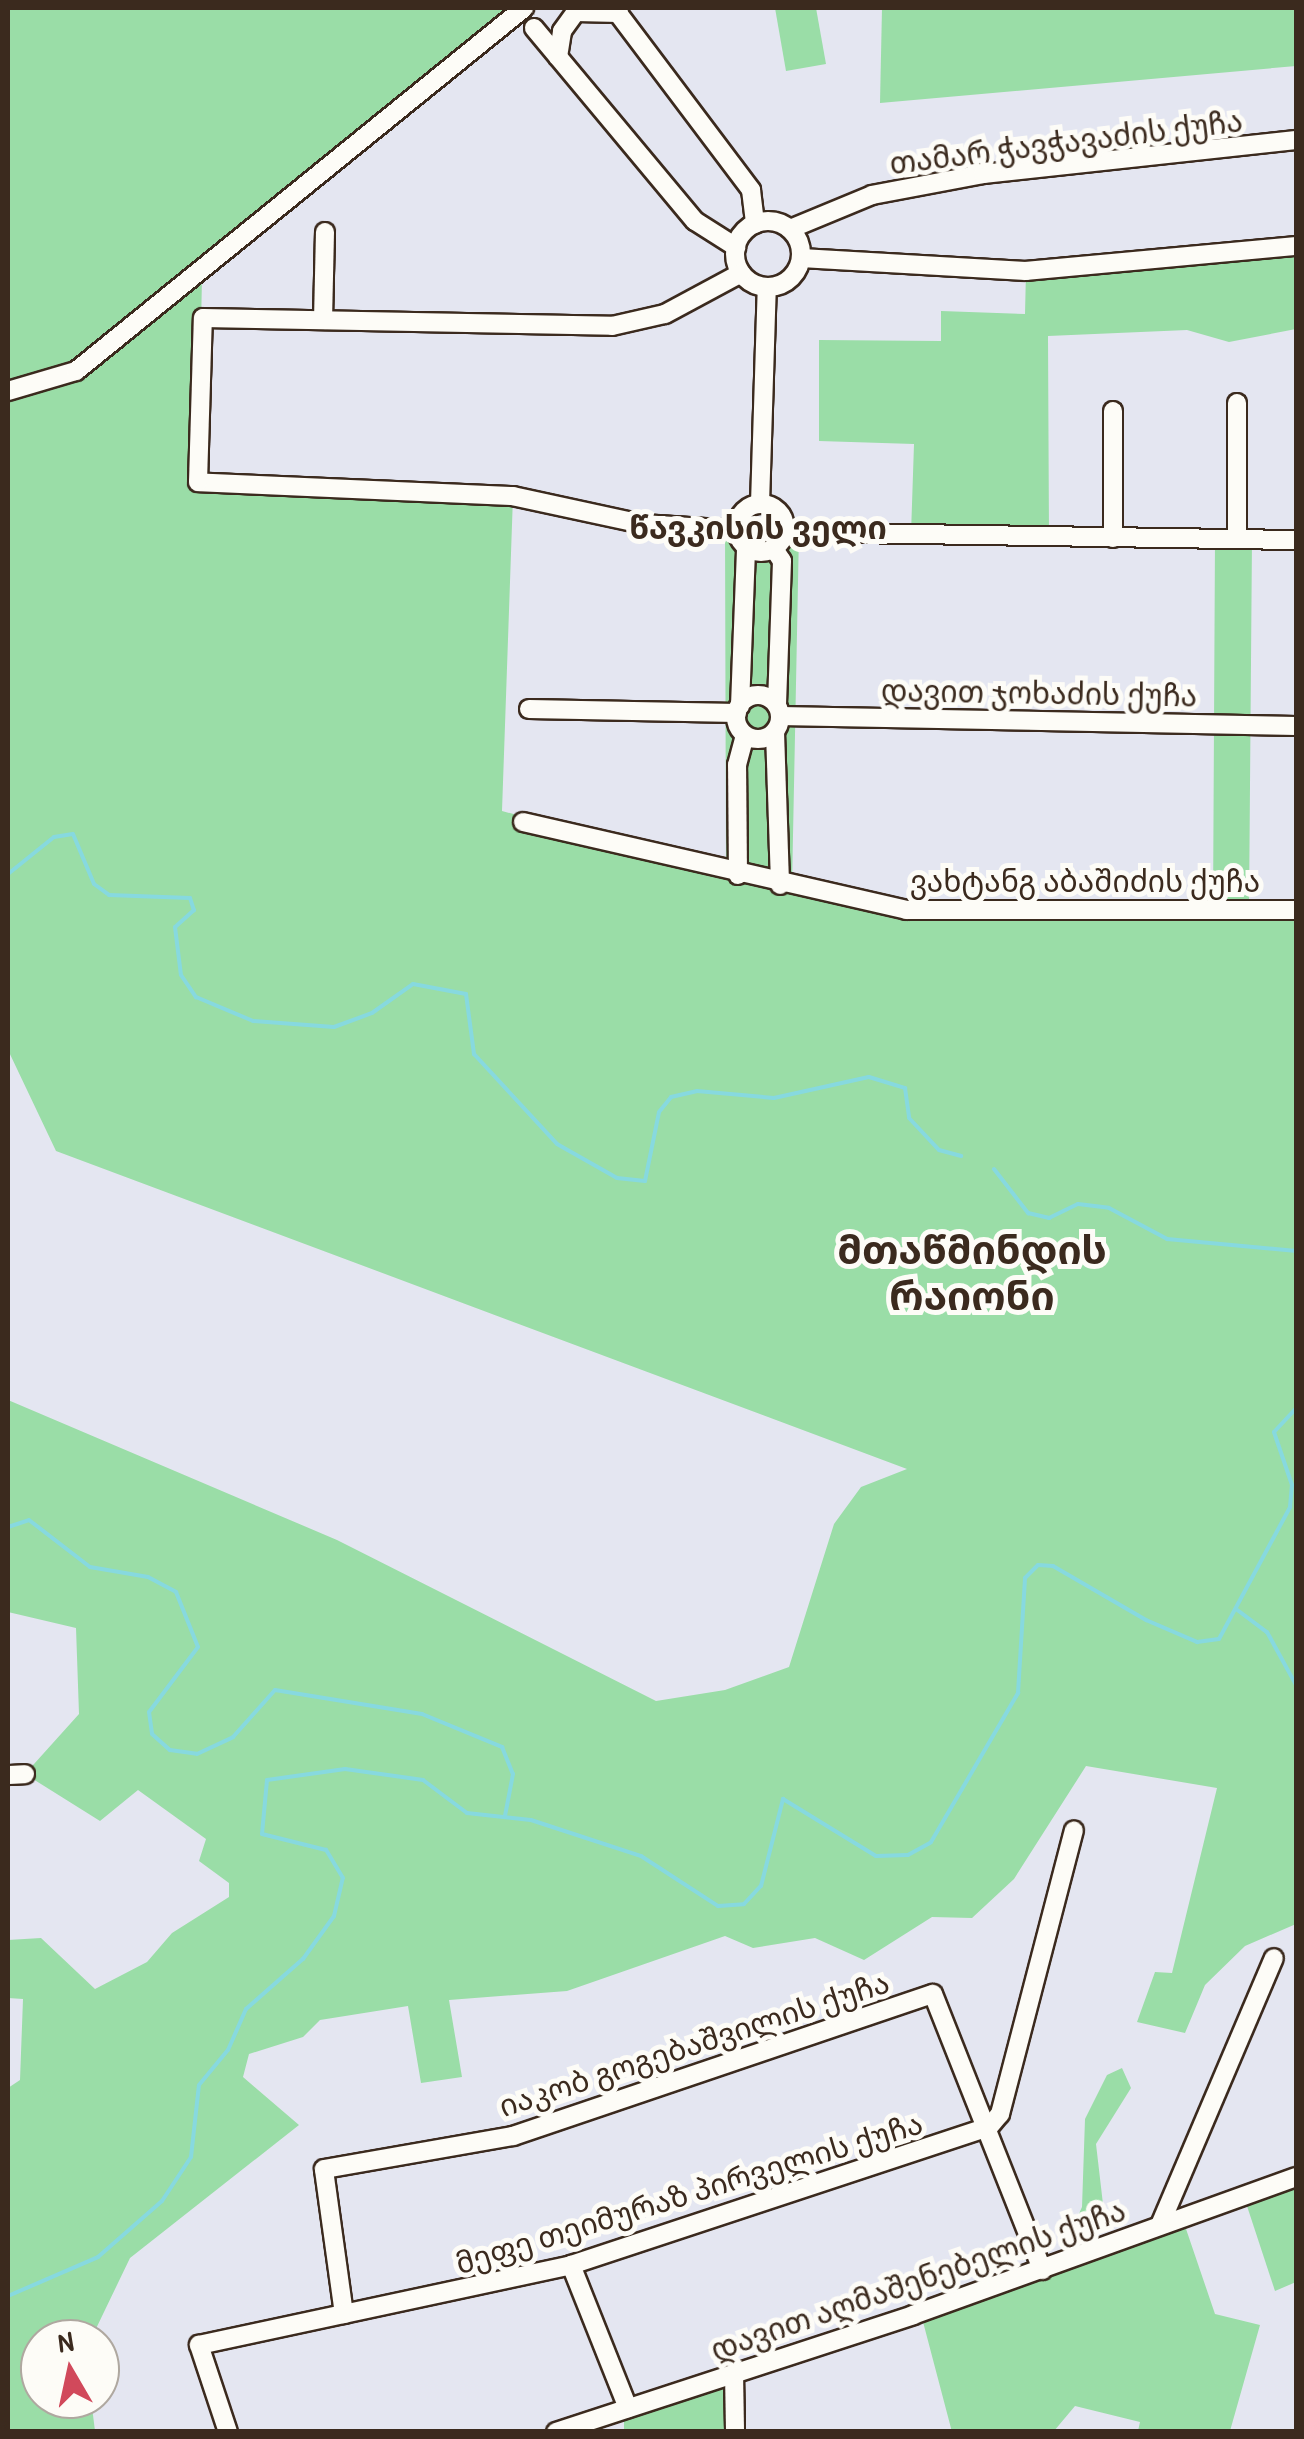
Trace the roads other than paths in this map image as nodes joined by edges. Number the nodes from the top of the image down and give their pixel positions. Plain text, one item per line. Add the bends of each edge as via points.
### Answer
1 (524, 8) edge
2 (616, 10) edge
3 (534, 28) dead end
4 (558, 57) junction
5 (1296, 140) edge
6 (755, 224) junction
7 (790, 230) junction
8 (325, 232) dead end
9 (736, 246) junction
10 (1296, 246) edge
11 (801, 258) junction
12 (741, 274) junction
13 (768, 287) junction
14 (324, 320) junction
15 (8, 391) edge
16 (1237, 403) dead end
17 (1113, 412) dead end
18 (760, 504) junction
19 (736, 530) junction
20 (785, 532) junction
21 (1112, 538) junction
22 (1237, 539) junction
23 (1296, 540) edge
24 (746, 548) junction
25 (774, 549) junction
26 (528, 709) dead end
27 (738, 709) junction
28 (778, 718) junction
29 (1296, 726) edge
30 (745, 734) junction
31 (524, 822) dead end
32 (738, 875) junction
33 (780, 885) junction
34 (1296, 910) edge
35 (1074, 1830) dead end
36 (1274, 1958) dead end
37 (989, 2127) junction
38 (1296, 2177) edge
39 (1160, 2225) junction
40 (572, 2265) junction
41 (1042, 2270) junction
42 (344, 2314) junction
43 (734, 2373) junction
44 (628, 2408) junction
45 (228, 2432) edge
46 (556, 2432) edge
47 (734, 2432) edge

1 - 15 street via 76,371
2 - 4 street via 576,12 562,31
2 - 6 street via 751,190
3 - 4 street
4 - 9 street via 695,221
5 - 7 street, თამარ ჭავჭავაძის ქუჩა via 983,174 872,195
6 - 7 street
6 - 9 street
7 - 11 street
8 - 14 street
9 - 12 street
10 - 11 street via 1026,272
11 - 13 street via 790,279
12 - 13 street
12 - 14 street via 665,314 612,326
13 - 18 street
14 - 19 street via 203,318 198,482 513,496 642,524
16 - 22 street
17 - 21 street
18 - 19 street via 741,514
18 - 20 street via 777,510
19 - 24 street
20 - 21 street
20 - 25 street
21 - 22 street
22 - 23 street
24 - 25 street
24 - 27 street
25 - 28 street via 782,561
26 - 27 street
27 - 28 street via 756,696
27 - 30 street
28 - 29 street, დავით ჯოხაძის ქუჩა
28 - 30 street via 759,739
28 - 33 street
30 - 32 street via 737,764
31 - 32 street, ვახტანგ აბაშიძის ქუჩა
32 - 33 street, ვახტანგ აბაშიძის ქუჩა
33 - 34 street, ვახტანგ აბაშიძის ქუჩა via 906,910
35 - 37 street via 1000,2114
36 - 39 street
37 - 40 street, მეფე თეიმურაზ პირველის ქუჩა
37 - 41 street, იაკობ გოგებაშვილის ქუჩა
37 - 42 street, იაკობ გოგებაშვილის ქუჩა via 933,1994 513,2136 324,2169
38 - 39 street, დავით აღმაშენებელის ქუჩა
39 - 41 street, დავით აღმაშენებელის ქუჩა
40 - 42 street, მეფე თეიმურაზ პირველის ქუჩა
40 - 44 street
41 - 43 street, დავით აღმაშენებელის ქუჩა
42 - 45 street, მეფე თეიმურაზ პირველის ქუჩა via 199,2345
43 - 44 street, დავით აღმაშენებელის ქუჩა
43 - 47 street
44 - 46 street, დავით აღმაშენებელის ქუჩა

